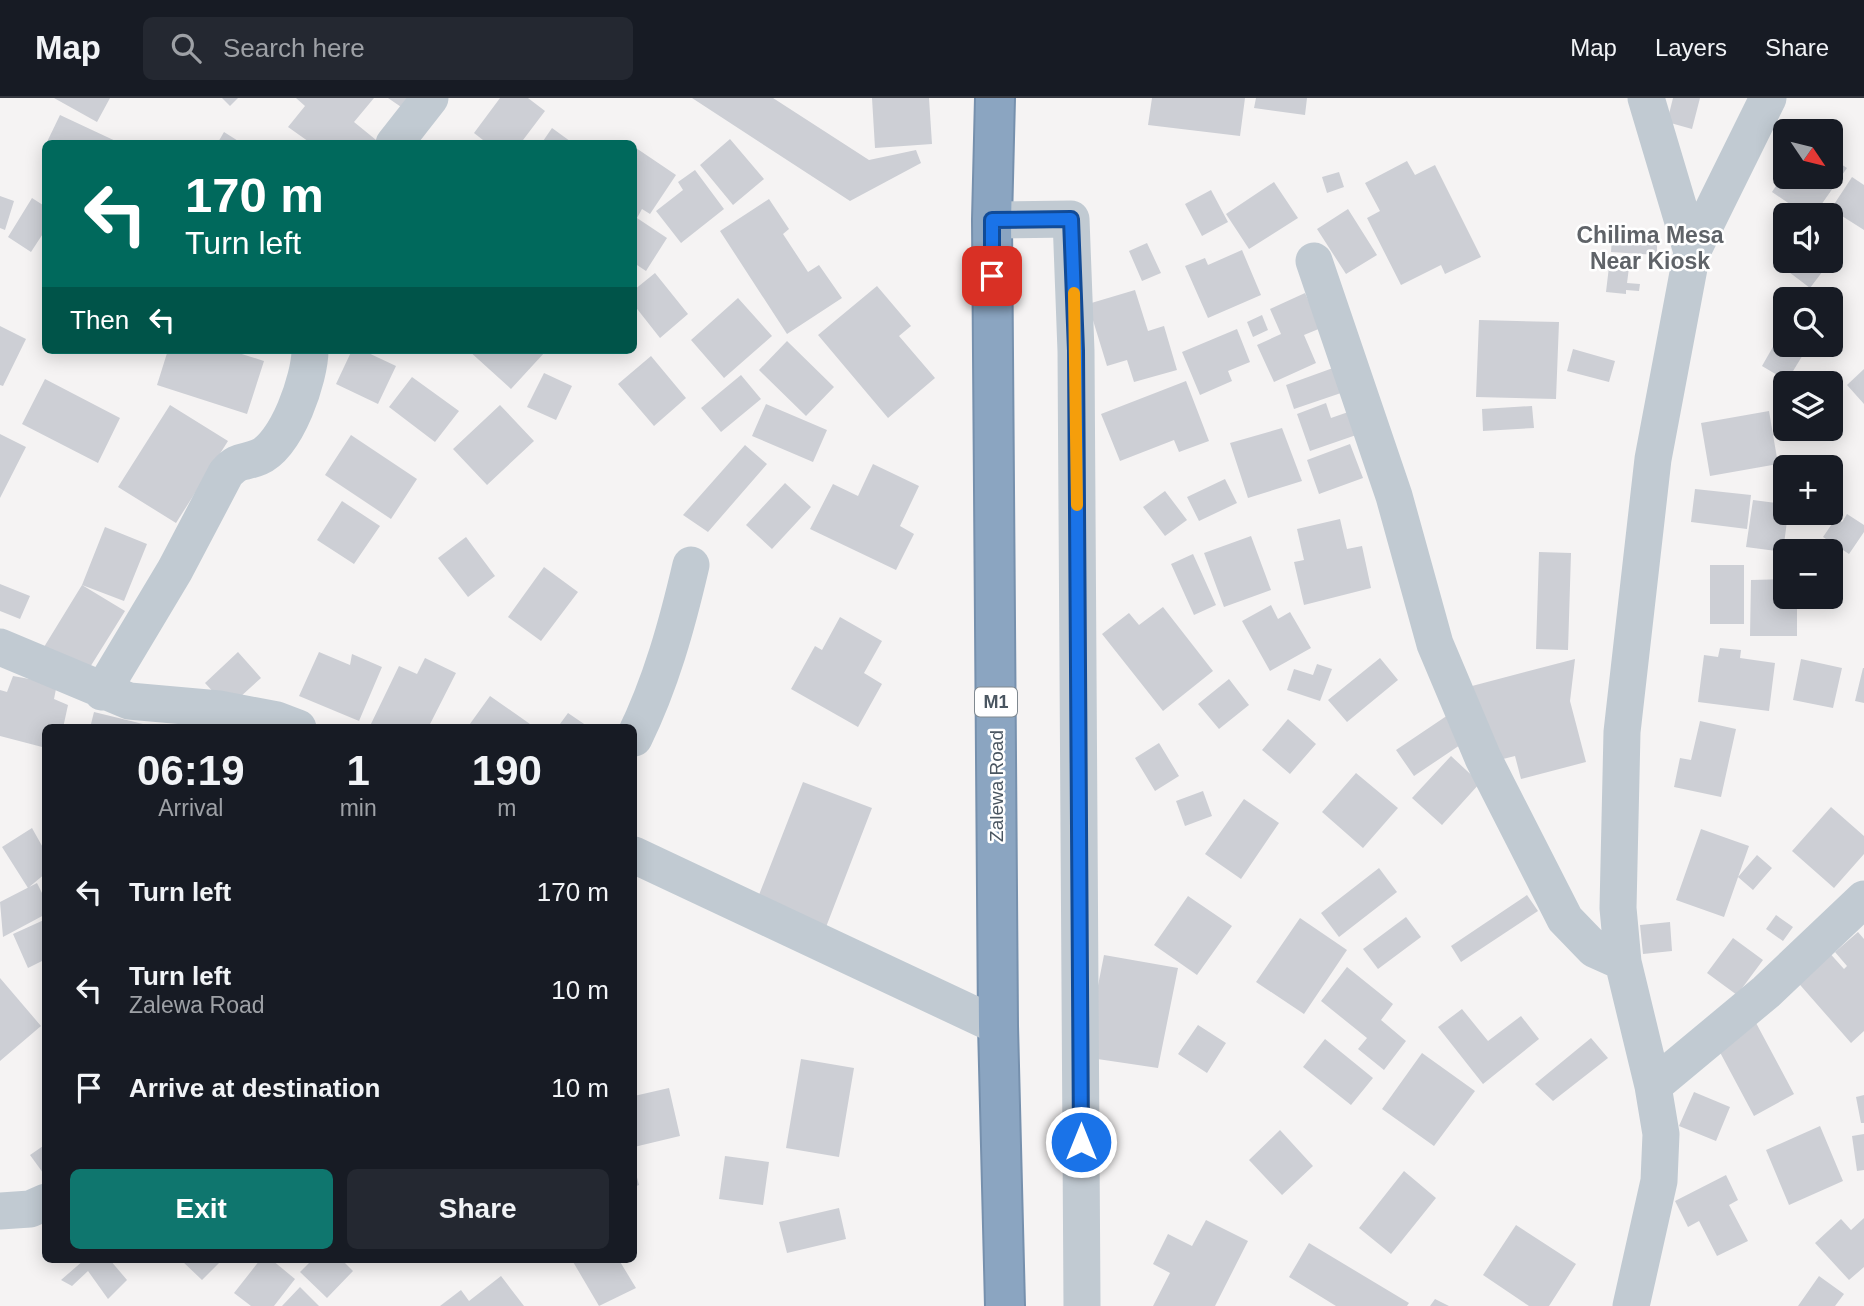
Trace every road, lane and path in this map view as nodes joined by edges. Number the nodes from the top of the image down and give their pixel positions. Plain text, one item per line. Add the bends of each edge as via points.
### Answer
1 (430, 98) edge
2 (995, 98) edge
3 (1646, 98) edge
4 (1768, 98) edge
5 (397, 140) edge
6 (992, 220) junction
7 (1692, 252) junction
8 (1314, 261) dead end
9 (309, 354) edge
10 (691, 565) dead end
11 (0, 647) edge
12 (102, 692) junction
13 (288, 724) edge
14 (637, 732) edge
15 (637, 856) edge
16 (1864, 899) edge
17 (1623, 962) junction
18 (998, 1026) junction
19 (1653, 1086) junction
20 (42, 1204) edge
21 (0, 1211) edge
22 (1009, 1302) edge
23 (1082, 1306) edge
24 (1631, 1306) edge

1 - 5 street
2 - 6 highway, Zalewa Road / M1
3 - 7 street
4 - 7 street
6 - 18 highway, Zalewa Road / M1
6 - 23 street via 1071,219 1076,365
7 - 17 street via 1653,459 1622,732 1618,908
8 - 17 street via 1394,496 1435,645 1483,758 1564,919 1594,949
9 - 12 street via 305,388 283,429 259,457 237,462 226,473
10 - 14 street via 675,635
11 - 12 street
12 - 13 street via 129,701 219,709
15 - 18 street
16 - 19 street via 1766,992
17 - 19 street
18 - 22 highway, Zalewa Road / M1
19 - 24 street via 1661,1134 1659,1181
20 - 21 street

